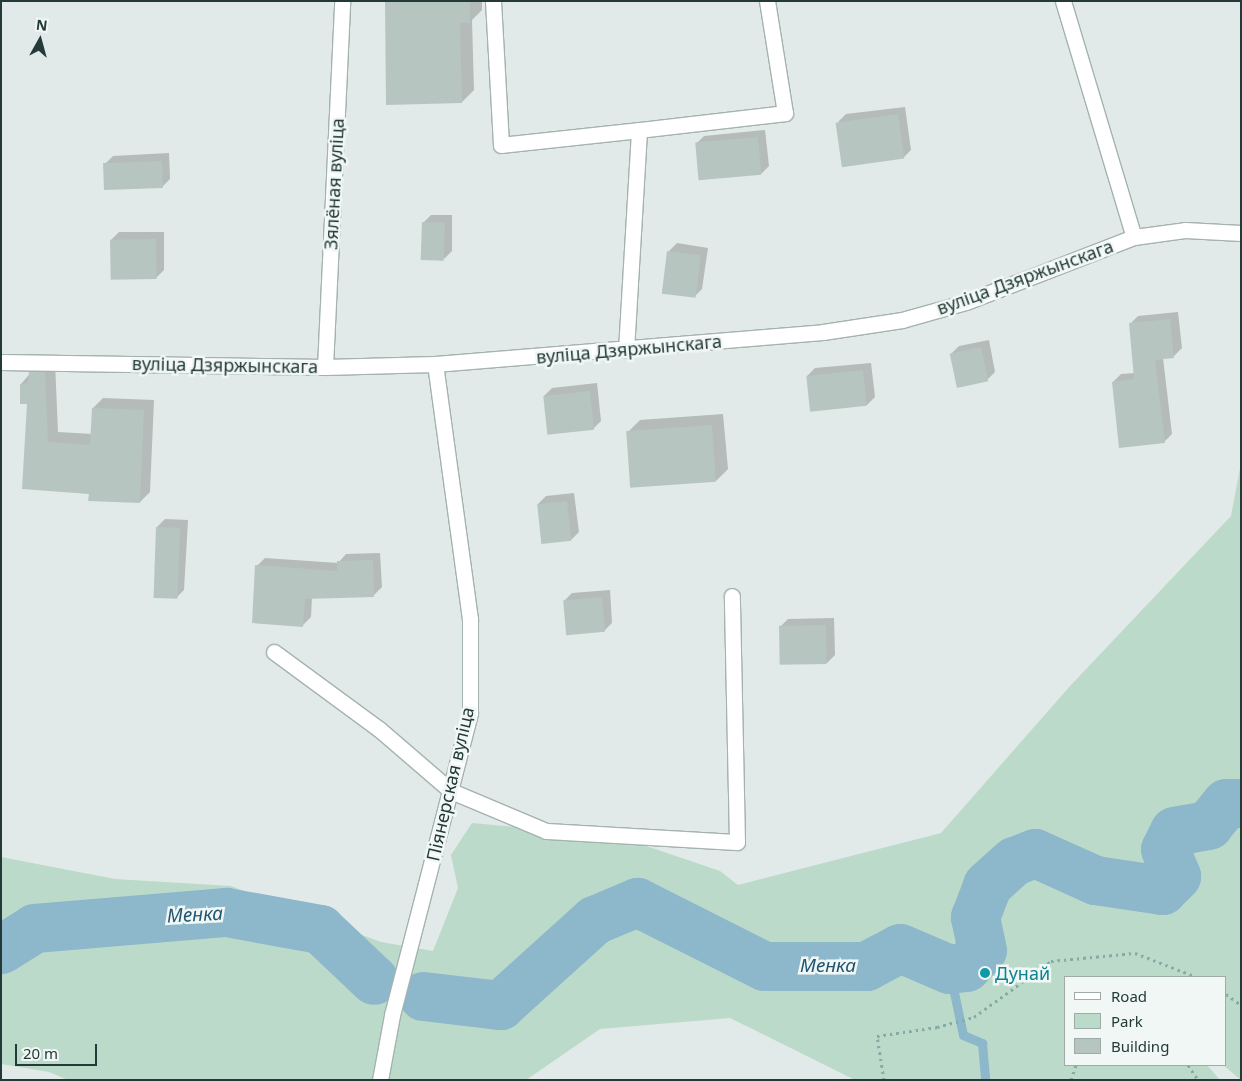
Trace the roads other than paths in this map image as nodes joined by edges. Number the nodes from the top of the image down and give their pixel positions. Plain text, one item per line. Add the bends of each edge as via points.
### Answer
1 (342, 1) edge
2 (493, 1) edge
3 (767, 1) edge
4 (1063, 1) edge
5 (639, 130) junction
6 (1241, 233) edge
7 (1134, 237) junction
8 (626, 350) junction
9 (1, 362) edge
10 (435, 364) junction
11 (325, 366) junction
12 (732, 596) dead end
13 (274, 652) dead end
14 (452, 791) junction
15 (380, 1080) edge

1 - 11 street, Зялёная вуліца
2 - 5 street via 501,145
3 - 5 street via 785,114
4 - 7 street
5 - 8 street
6 - 7 street, вуліца Дзяржынскага via 1185,230
7 - 8 street, вуліца Дзяржынскага via 966,302 902,320 823,332
8 - 10 street, вуліца Дзяржынскага
9 - 11 street, вуліца Дзяржынскага
10 - 11 street, вуліца Дзяржынскага
10 - 14 street, Піянерская вуліца via 470,619 470,713
12 - 14 street via 738,842 546,831
13 - 14 street via 379,729
14 - 15 street, Піянерская вуліца via 392,1015

